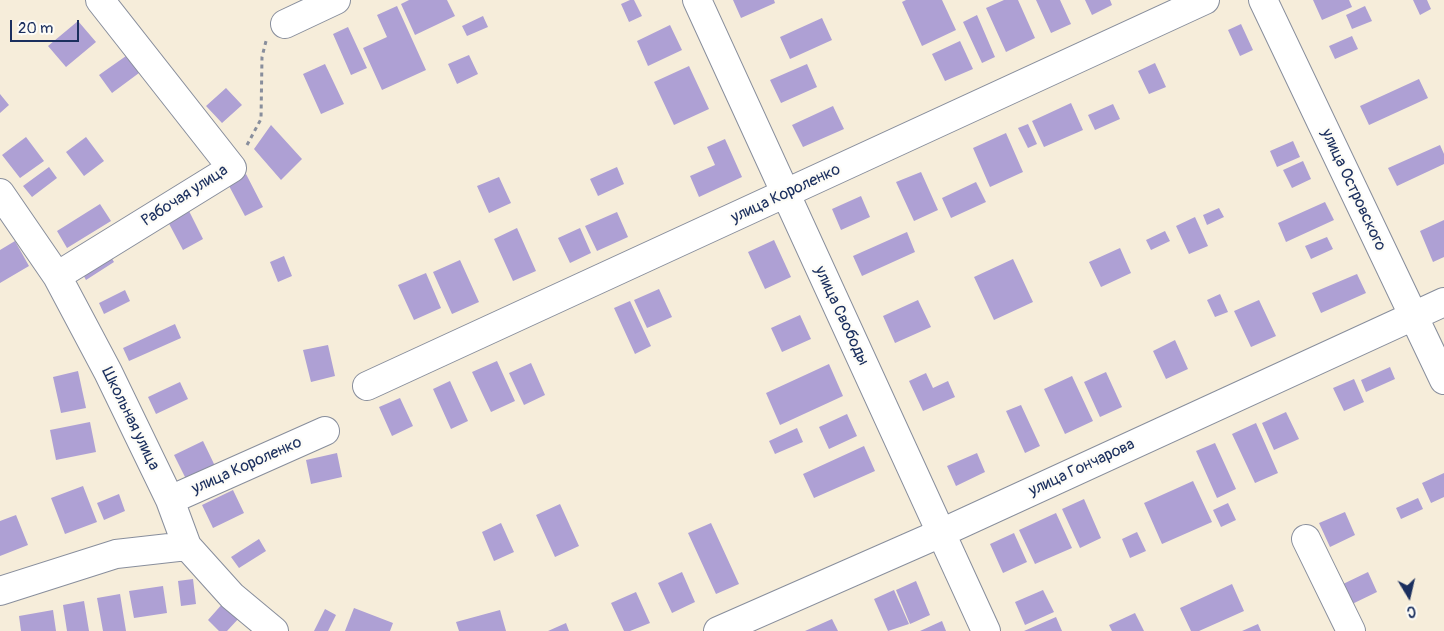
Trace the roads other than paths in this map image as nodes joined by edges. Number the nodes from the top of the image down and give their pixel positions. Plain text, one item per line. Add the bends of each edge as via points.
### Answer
1 (100, 0) edge
2 (336, 0) edge
3 (697, 0) edge
4 (1205, 0) edge
5 (1263, 0) edge
6 (286, 24) road end
7 (0, 193) edge
8 (785, 195) junction
9 (9, 224) edge
10 (57, 276) junction
11 (1444, 302) edge
12 (1413, 316) junction
13 (1444, 380) edge
14 (367, 386) dead end
15 (325, 431) dead end
16 (170, 500) junction
17 (941, 533) junction
18 (1306, 539) dead end
19 (187, 546) junction
20 (0, 591) edge
21 (274, 631) edge
22 (718, 631) edge
23 (986, 631) edge
24 (1351, 631) edge

1 - 10 street, Рабочая улица via 232,168
2 - 6 street
3 - 8 street, улица Свободы
4 - 8 street, улица Короленко
5 - 12 street, улица Островского
7 - 9 street, Школьная улица
8 - 14 street, улица Короленко
8 - 17 street, улица Свободы
9 - 10 street, Школьная улица
10 - 16 street, Школьная улица
11 - 12 street, улица Гончарова
12 - 13 street, улица Островского
12 - 17 street, улица Гончарова
15 - 16 street, улица Короленко
16 - 19 street, Школьная улица
17 - 22 street, улица Гончарова
17 - 23 street, улица Свободы
18 - 24 street
19 - 20 street via 116,554
19 - 21 street, Школьная улица via 232,596

